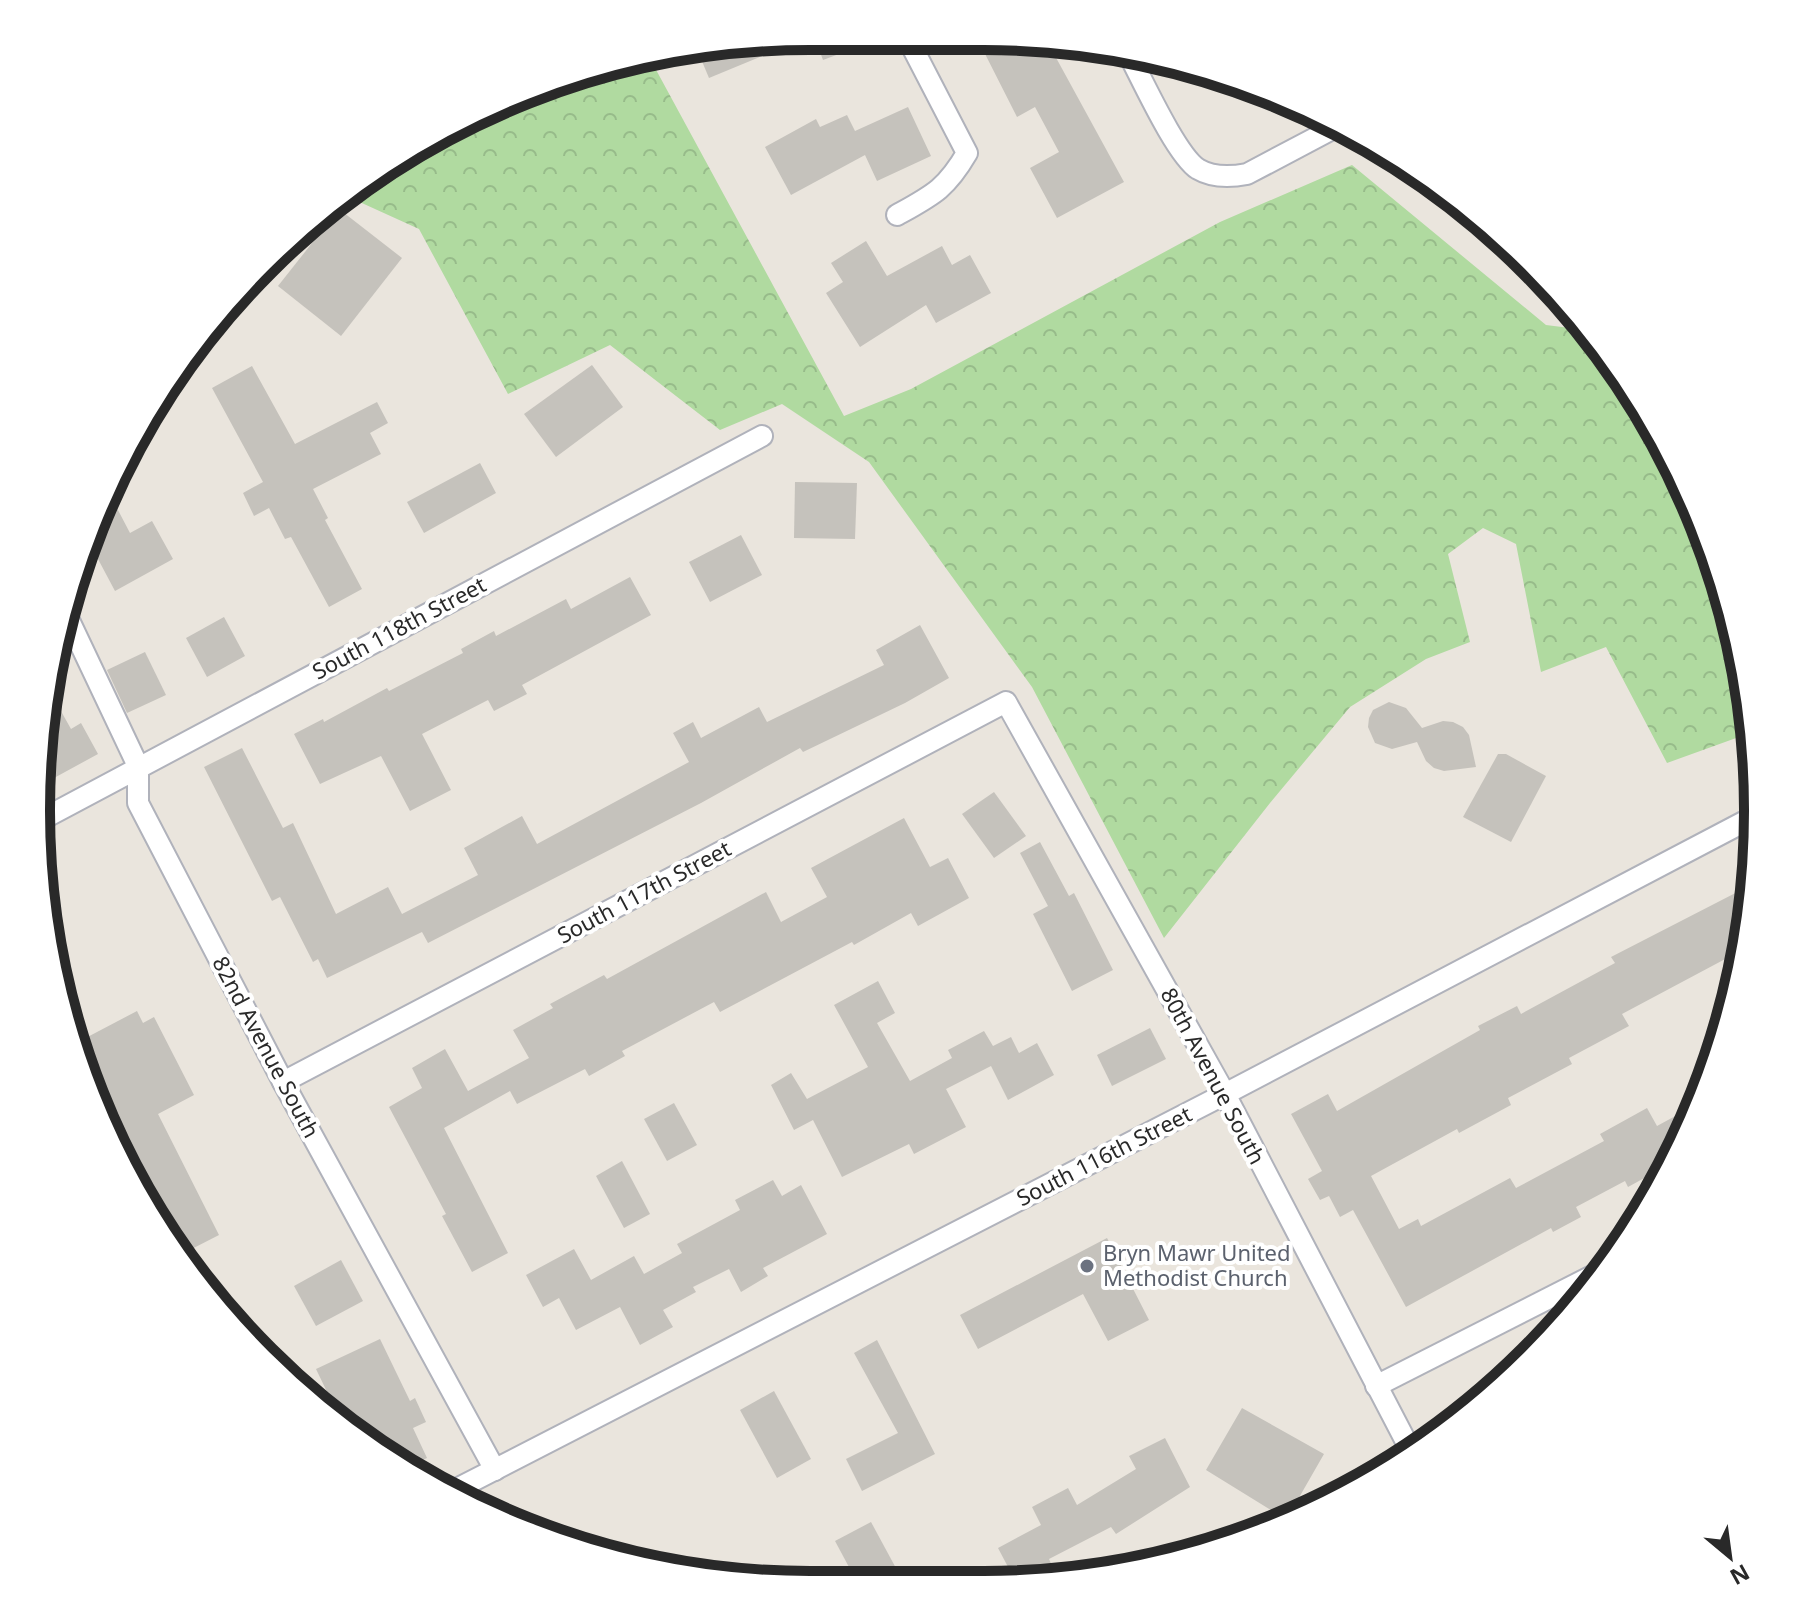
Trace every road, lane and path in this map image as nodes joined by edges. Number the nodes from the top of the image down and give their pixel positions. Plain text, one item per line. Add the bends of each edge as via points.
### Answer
1 (914, 50) edge
2 (1135, 66) edge
3 (1327, 132) edge
4 (897, 215) dead end
5 (762, 436) dead end
6 (73, 628) edge
7 (1006, 702) joint
8 (138, 766) junction
9 (50, 815) edge
10 (1744, 822) edge
11 (283, 1082) junction
12 (1225, 1094) junction
13 (1579, 1283) edge
14 (1376, 1386) junction
15 (1406, 1443) edge
16 (495, 1470) junction
17 (462, 1486) edge

1 - 4 street via 967,153 951,180
2 - 3 street via 1183,154 1197,169 1213,175 1247,174
5 - 8 street, South 118th Street
6 - 8 street, 82nd Avenue South
7 - 11 street, South 117th Street
7 - 12 street, 80th Avenue South
8 - 9 street, South 118th Street
8 - 11 street, 82nd Avenue South via 138,803
10 - 12 street, South 116th Street
11 - 16 street, 82nd Avenue South
12 - 14 street, 80th Avenue South
12 - 16 street, South 116th Street
13 - 14 street
14 - 15 street, 80th Avenue South
16 - 17 street, South 116th Street

